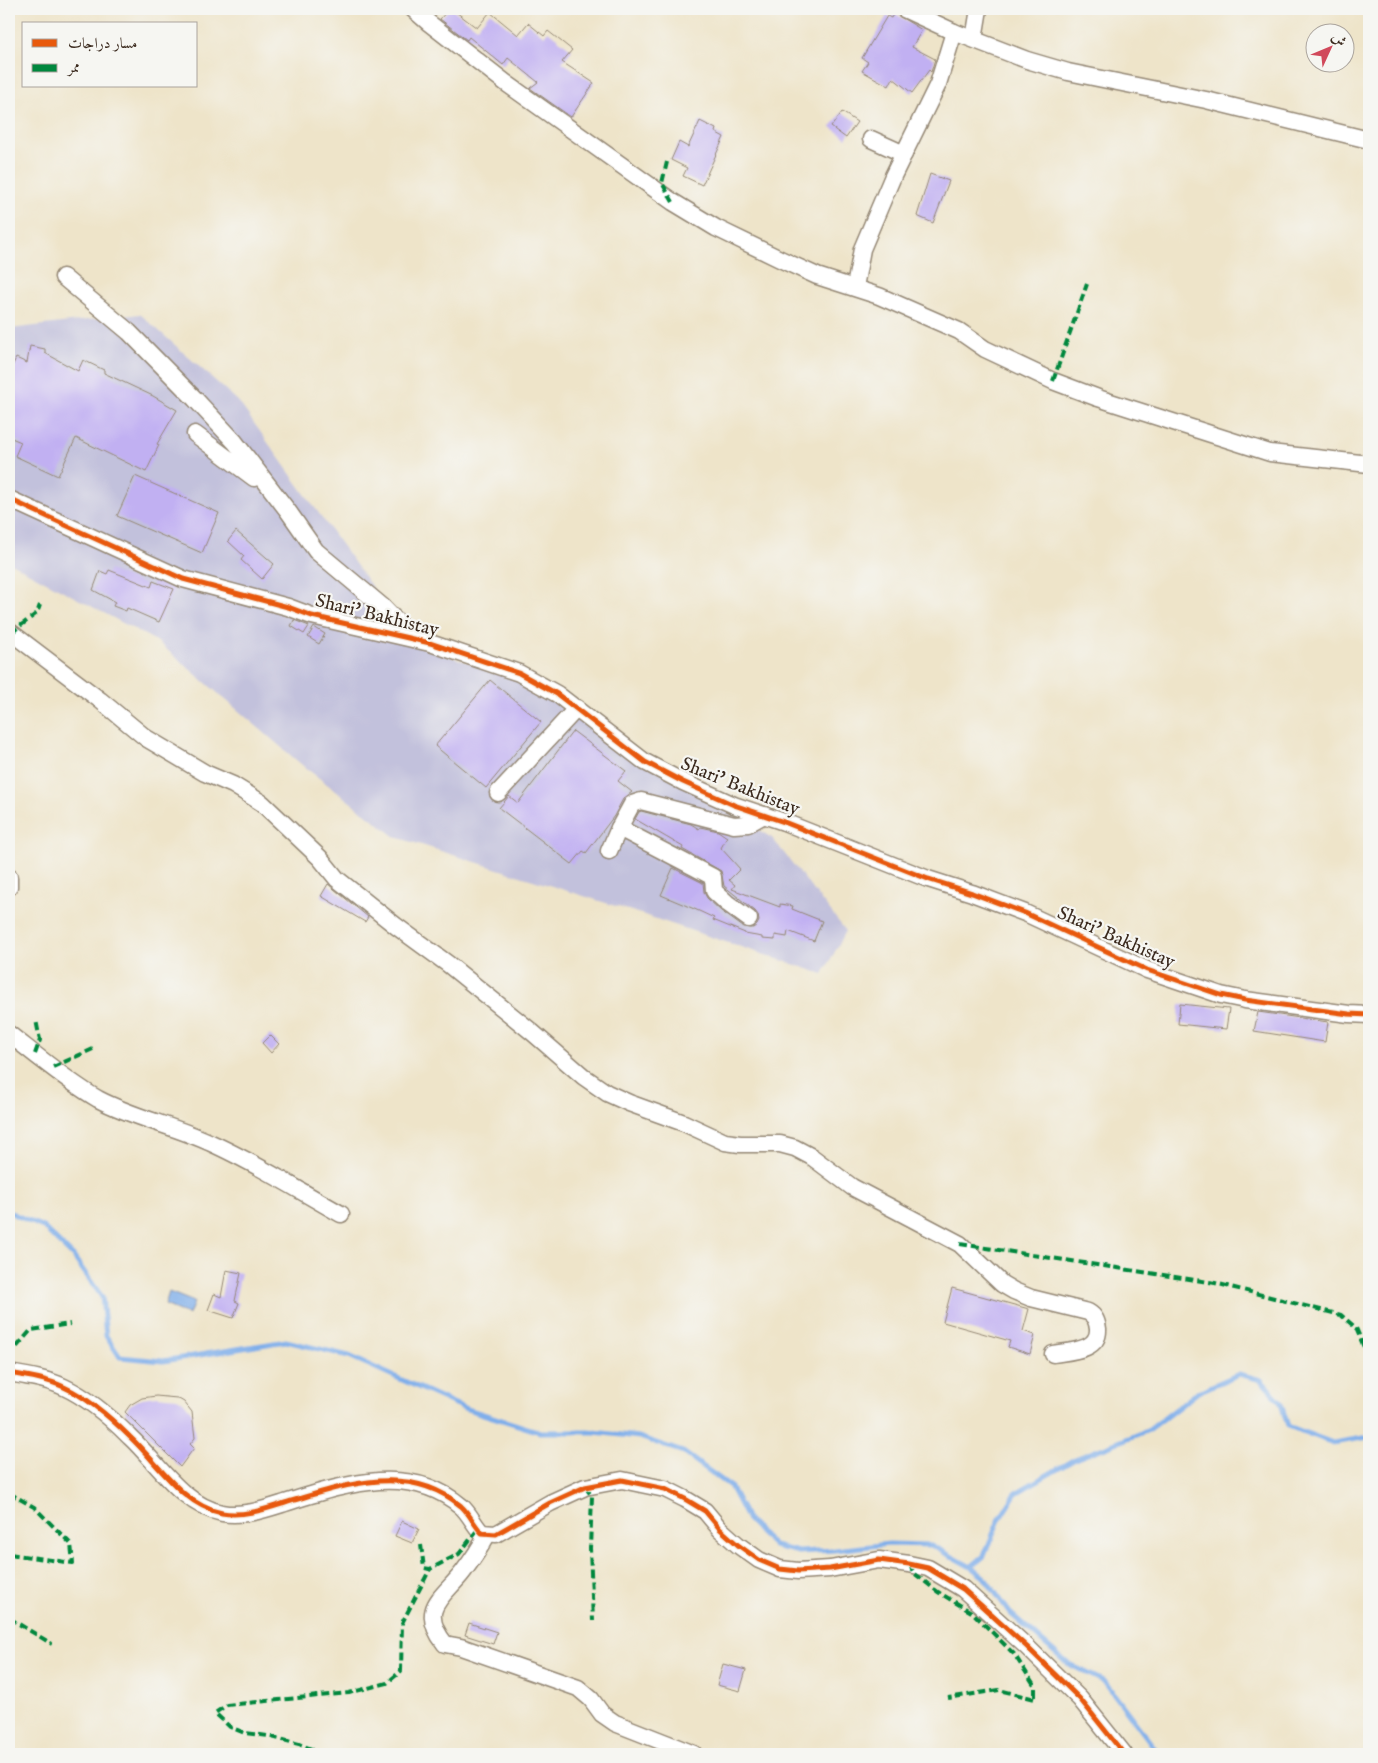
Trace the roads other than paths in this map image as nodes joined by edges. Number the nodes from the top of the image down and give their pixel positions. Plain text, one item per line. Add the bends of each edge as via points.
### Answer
1 (413, 9) edge
2 (904, 9) edge
3 (979, 9) edge
4 (954, 32) junction
5 (974, 39) junction
6 (871, 139) dead end
7 (1369, 140) edge
8 (904, 154) junction
9 (63, 277) dead end
10 (855, 287) junction
11 (195, 434) dead end
12 (1369, 464) edge
13 (274, 493) junction
14 (9, 499) edge
15 (9, 631) edge
16 (414, 639) junction
17 (577, 708) junction
18 (498, 794) dead end
19 (764, 815) junction
20 (619, 828) junction
21 (609, 851) dead end
22 (9, 877) edge
23 (9, 886) edge
24 (749, 920) dead end
25 (1369, 1015) edge
26 (9, 1034) edge
27 (341, 1214) dead end
28 (1053, 1354) dead end
29 (9, 1373) edge
30 (487, 1535) junction
31 (694, 1754) edge
32 (1124, 1754) edge

1 - 10 street via 506,82 673,202 716,228 780,259 817,276
2 - 4 street
3 - 5 street
4 - 5 street
4 - 8 street via 938,84
5 - 7 street via 1068,72 1206,100
6 - 8 street
8 - 10 street via 862,249
9 - 13 street via 129,332 195,399 235,442
10 - 12 street via 959,330 985,349 1053,381 1138,412 1270,453
11 - 13 street
13 - 16 street via 316,551 383,607
14 - 16 street, Shari' Bakhistay via 183,579 312,616
15 - 28 street via 146,738 262,803 337,878 606,1093 725,1142 780,1144 796,1148 852,1187 960,1244 1014,1292 1093,1315 1098,1334 1095,1341 1084,1348
16 - 17 street, Shari' Bakhistay via 519,673
17 - 18 street
17 - 19 street, Shari' Bakhistay via 645,762 714,797
19 - 20 street via 748,824 734,825 641,800 632,804
19 - 25 street, Shari' Bakhistay via 1025,913 1147,970 1186,984 1245,1000
20 - 21 street
20 - 24 street via 713,877 714,891
22 - 23 street
26 - 27 street via 98,1098 213,1143
29 - 30 street via 63,1386 82,1397 130,1437 188,1497 215,1512 262,1511 324,1491 387,1480 422,1484 440,1491 464,1508 478,1529
30 - 31 street via 476,1555 436,1602 432,1617 436,1632 445,1644 578,1688 615,1723
30 - 32 street via 496,1534 585,1487 622,1480 665,1489 685,1499 705,1511 738,1545 759,1560 780,1569 798,1571 879,1560 928,1568 963,1589 1027,1647 1080,1699

